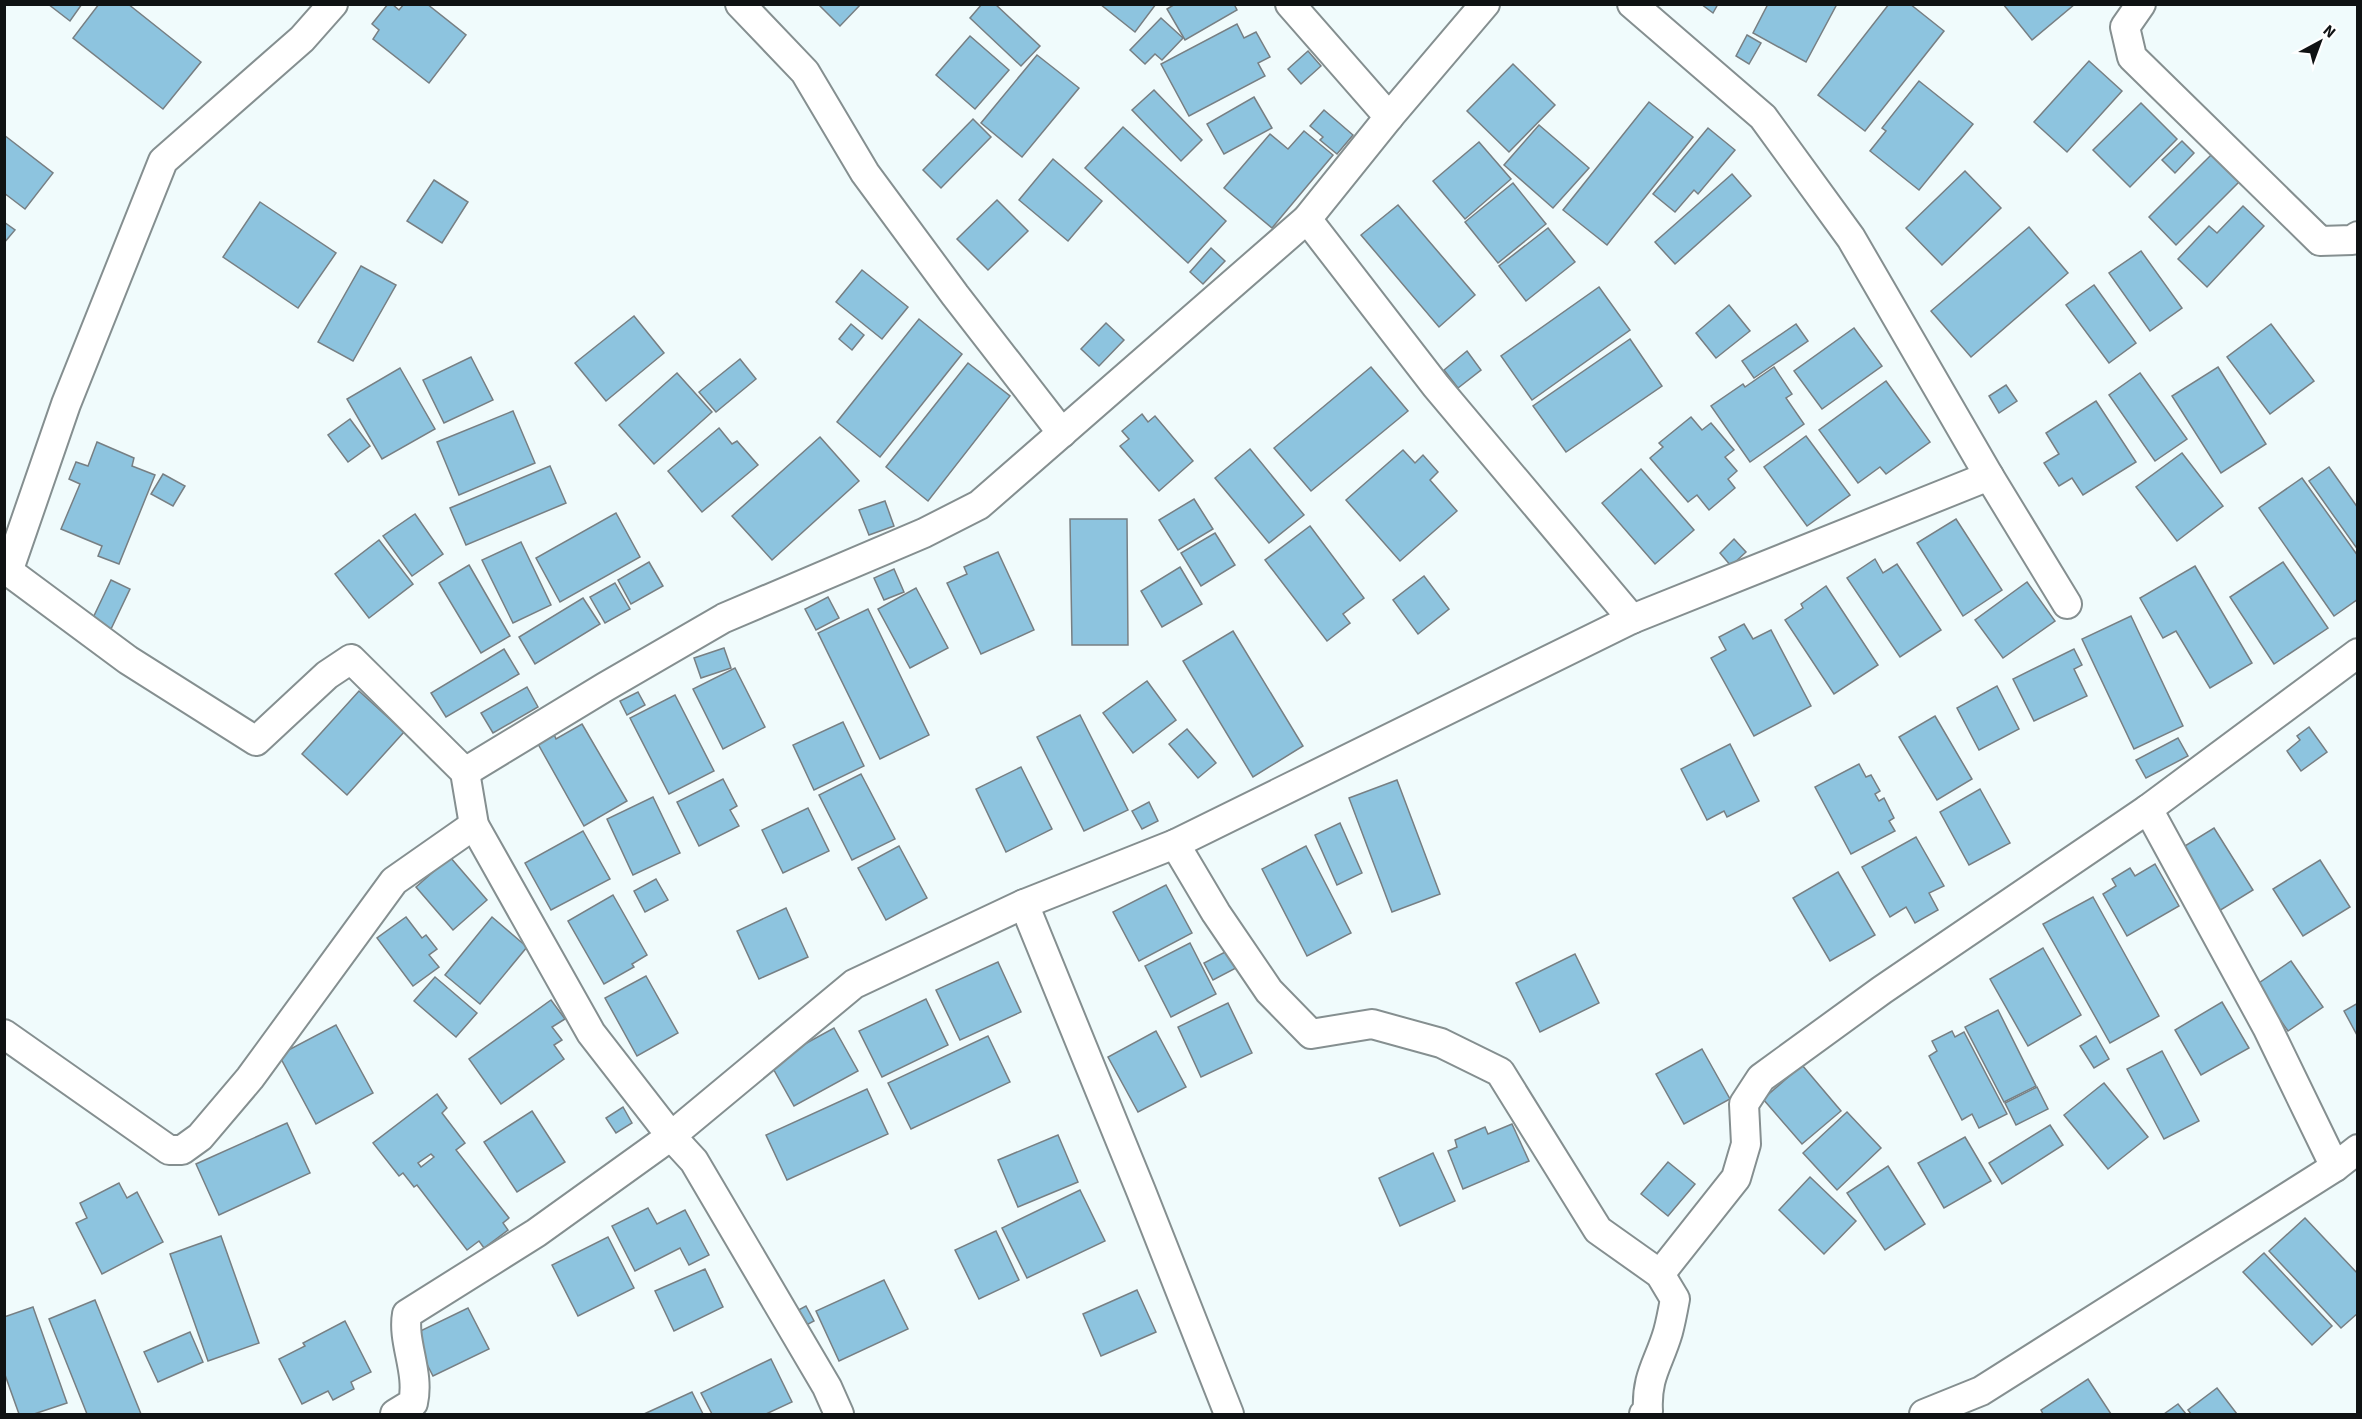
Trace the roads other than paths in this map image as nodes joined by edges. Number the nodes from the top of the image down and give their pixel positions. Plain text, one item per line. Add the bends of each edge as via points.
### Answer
1 (333, 4) edge
2 (740, 4) edge
3 (1290, 4) edge
4 (1485, 4) edge
5 (1632, 4) edge
6 (2141, 4) edge
7 (1389, 117) junction
8 (1307, 219) junction
9 (2358, 236) edge
10 (1062, 433) junction
11 (1989, 476) junction
12 (6, 570) edge
13 (2067, 604) dead end
14 (1632, 619) junction
15 (2358, 653) edge
16 (465, 772) junction
17 (2148, 809) junction
18 (474, 825) junction
19 (1175, 844) junction
20 (1024, 904) junction
21 (4, 1034) edge
22 (671, 1136) junction
23 (2358, 1149) edge
24 (2335, 1167) junction
25 (1660, 1274) junction
26 (395, 1414) edge
27 (839, 1414) edge
28 (1229, 1414) edge
29 (1644, 1414) edge
30 (1924, 1414) edge

1 - 12 street via 302,39 163,161 66,404
2 - 10 street via 805,72 865,173
3 - 7 street
4 - 7 street
5 - 11 street via 1763,117 1851,238
6 - 9 street via 2125,27 2132,57 2320,241 2352,240
7 - 8 street
8 - 10 street
8 - 14 street via 1436,386
10 - 16 street via 979,505 924,533 724,618
11 - 13 street
11 - 14 street
12 - 16 street via 128,660 256,741 327,675 351,659
14 - 19 street
15 - 17 street
16 - 18 street
17 - 24 street via 2267,1027
17 - 25 street via 1882,990 1761,1078 1744,1104 1746,1144 1736,1178
18 - 21 street via 394,881 250,1078 200,1137 182,1150 169,1150
18 - 22 street via 591,1033
19 - 20 street
19 - 25 street via 1269,991 1311,1034 1372,1024 1442,1043 1500,1072 1598,1230
20 - 22 street via 854,984
20 - 28 street
22 - 26 street via 536,1233 407,1314 416,1392 413,1403
22 - 27 street via 694,1161 827,1387
23 - 24 street
24 - 30 street via 1980,1391
25 - 29 street via 1675,1299 1667,1334 1653,1368 1647,1392 1648,1411

